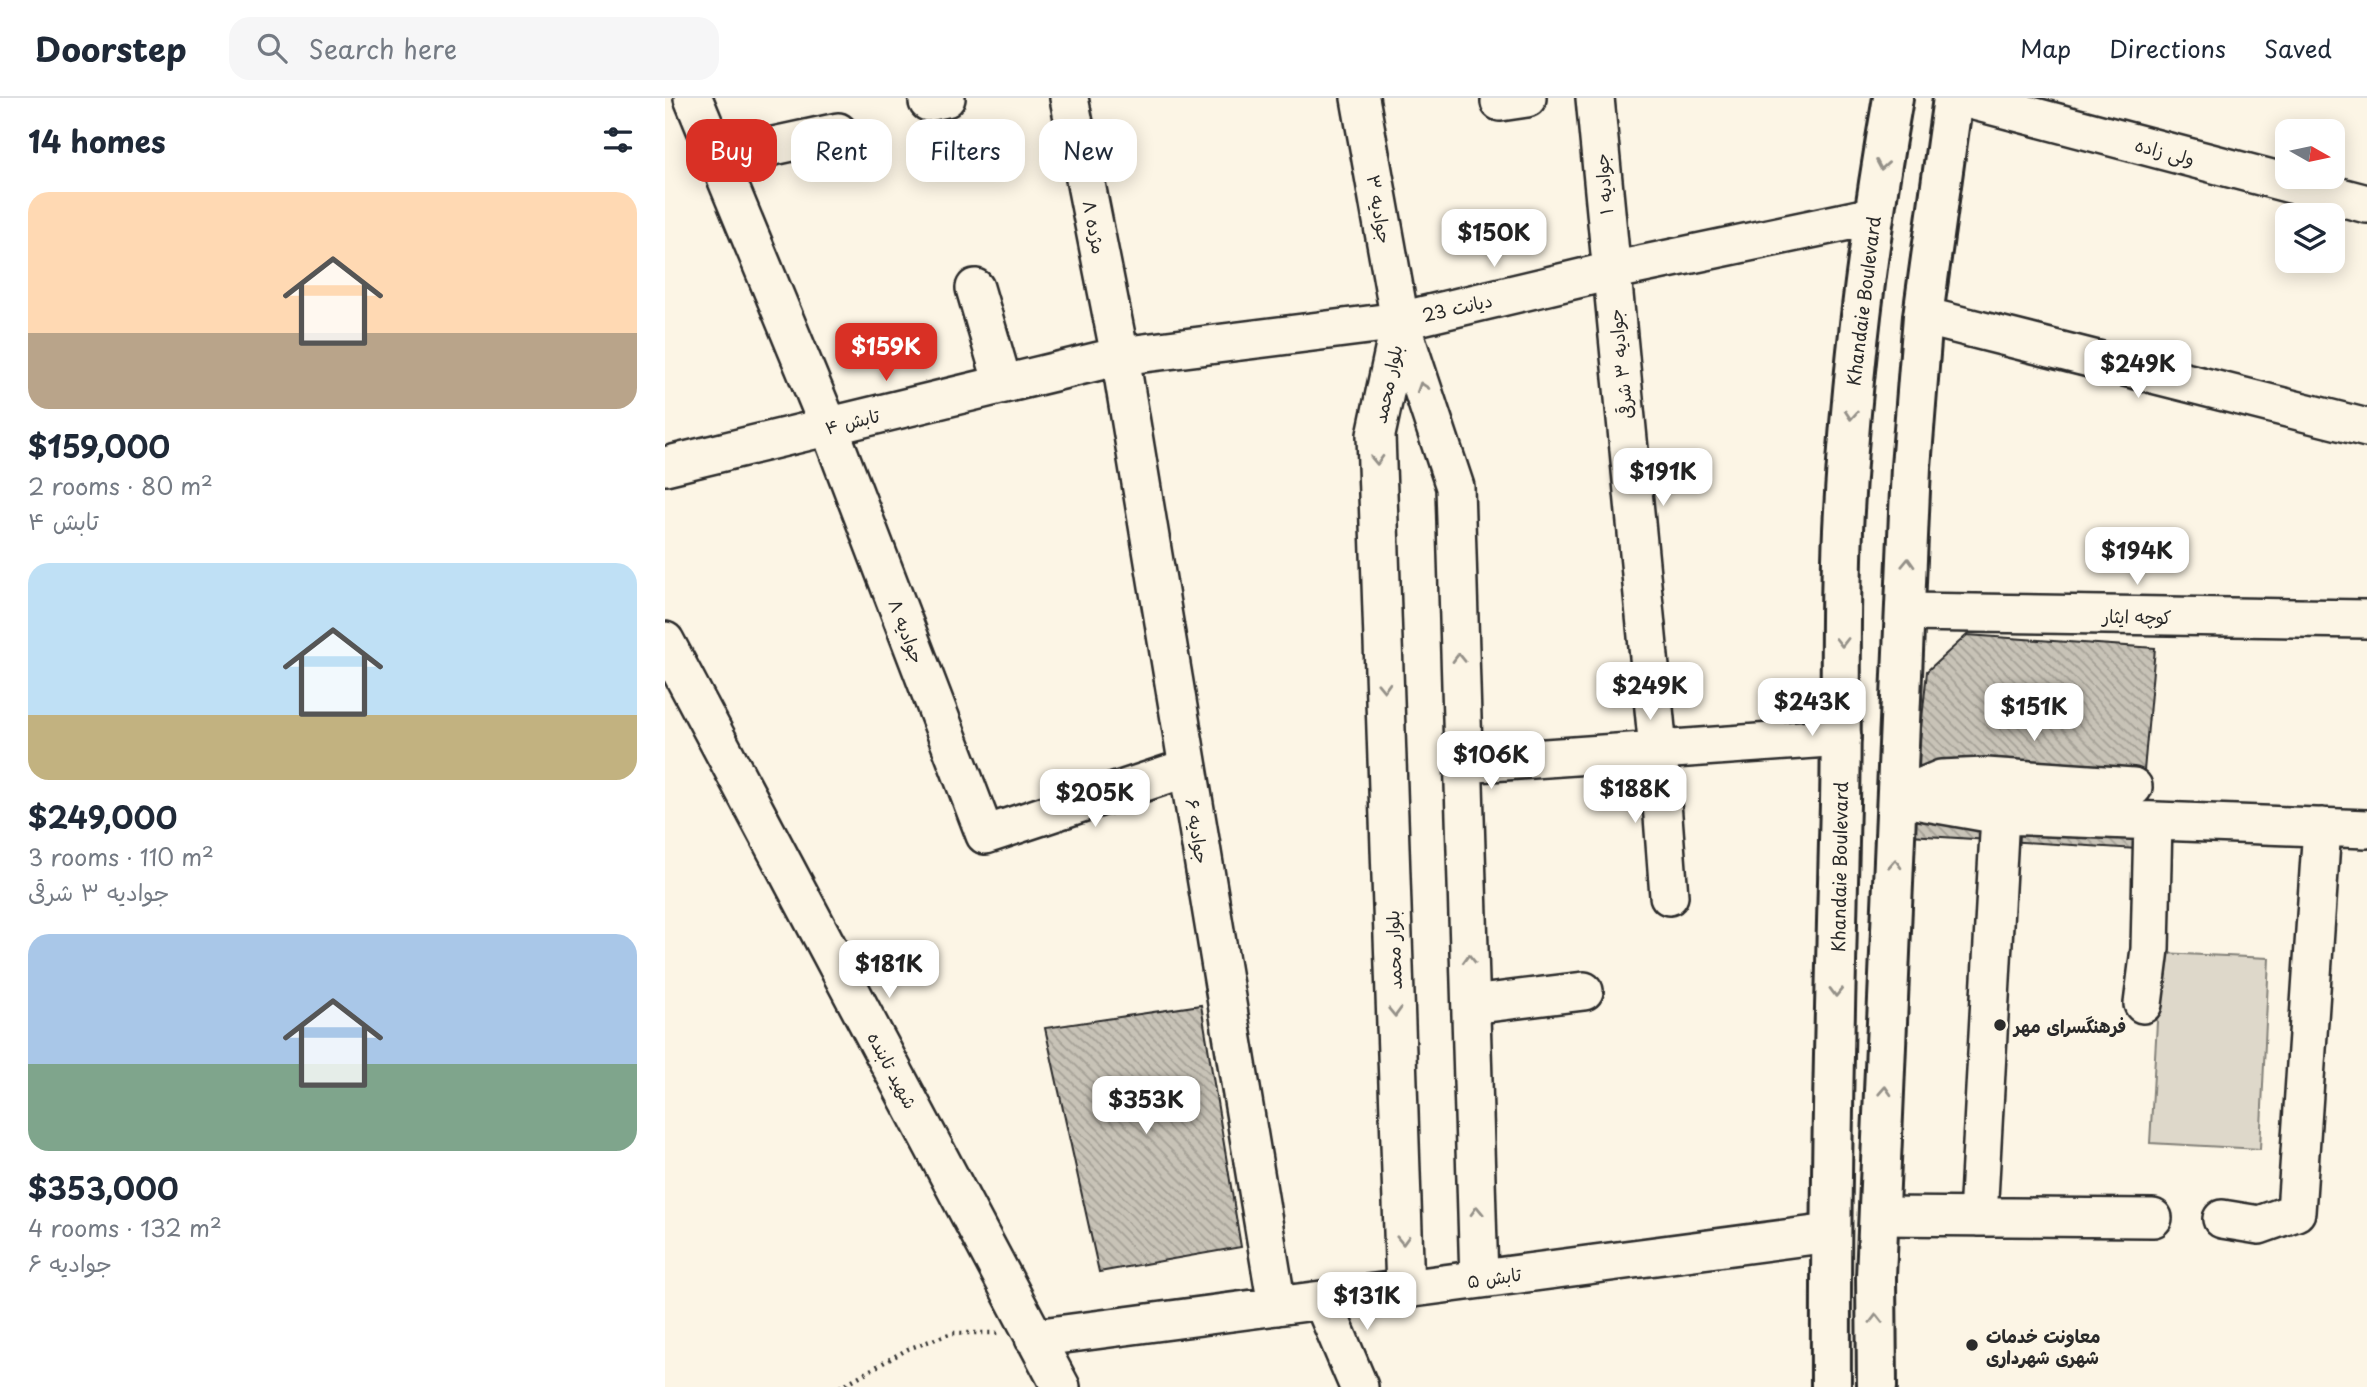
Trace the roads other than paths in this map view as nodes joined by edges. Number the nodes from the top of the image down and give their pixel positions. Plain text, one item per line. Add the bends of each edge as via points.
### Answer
1 (693, 98) edge
2 (1069, 98) edge
3 (1360, 98) edge
4 (1595, 98) edge
5 (1893, 98) edge
6 (1953, 98) edge
7 (1963, 98) edge
8 (702, 119) edge
9 (728, 182) edge
10 (2367, 204) edge
11 (1873, 216) junction
12 (1611, 271) junction
13 (975, 288) dead end
14 (1923, 316) junction
15 (1400, 321) junction
16 (1120, 356) junction
17 (1003, 384) junction
18 (829, 427) junction
19 (2367, 428) edge
20 (665, 466) edge
21 (1906, 612) junction
22 (2367, 619) edge
23 (665, 641) edge
24 (1842, 737) junction
25 (1658, 750) junction
26 (1462, 765) junction
27 (1187, 768) junction
28 (2133, 787) dead end
29 (1898, 797) junction
30 (2000, 815) junction
31 (2153, 821) junction
32 (2322, 827) junction
33 (2367, 829) edge
34 (1669, 896) dead end
35 (1584, 990) dead end
36 (2143, 1004) dead end
37 (1471, 1005) junction
38 (1879, 1216) junction
39 (1978, 1216) junction
40 (2153, 1218) dead end
41 (2223, 1219) dead end
42 (1830, 1233) junction
43 (1479, 1279) junction
44 (1405, 1290) junction
45 (1322, 1300) junction
46 (1277, 1307) junction
47 (1034, 1338) junction
48 (1061, 1387) edge
49 (1359, 1387) edge
50 (1831, 1387) edge
51 (1877, 1387) edge

1 - 8 street, جوادیه ۸
2 - 16 street, مژده ۸
3 - 15 street, جوادیه ۳
4 - 12 street, جوادیه ۱
5 -> 11 main road, Khandaie Boulevard
6 - 14 main road
7 - 10 street, ولی زاده
9 - 18 street, جوادیه ۸
11 - 12 street, دیانت 23
11 -> 24 main road, Khandaie Boulevard via 1853,373 1843,532
12 - 15 street, دیانت 23
12 - 25 street, جوادیه ۳ شرقی
13 - 17 street
14 - 19 street
21 -> 14 main road
15 - 16 street, دیانت 23
26 -> 15 street, بلوار محمد via 1455,487
15 -> 44 street, بلوار محمد via 1376,435
16 - 17 street, تابش ۴
16 - 27 street, جوادیه ۶
17 - 18 street, تابش ۴
18 - 20 street, تابش ۴
18 - 27 street, جوادیه ۸ via 985,835
21 - 22 street, کوچه ایثار
21 - 29 main road
23 - 47 street, شهید تابنده
24 - 25 street
24 -> 42 main road, Khandaie Boulevard
25 - 26 street
25 - 34 street, جوادیه ۳ شرقی
37 -> 26 street, بلوار محمد
27 - 46 street, جوادیه ۶
28 - 29 street via 1941,779
29 - 30 street
38 -> 29 main road
30 - 31 street
30 - 39 street
31 - 32 street
31 - 36 street via 2150,949
32 - 33 street
32 - 41 street via 2295,1212 2259,1225
35 - 37 street
43 -> 37 street, بلوار محمد
38 - 39 street
51 -> 38 main road
39 - 40 street
42 - 43 street, تابش ۵
42 - 50 main road, Khandaie Boulevard
43 - 44 street, تابش ۵
44 - 45 street, تابش ۵
45 - 46 street, تابش ۵
45 - 49 street
46 - 47 street, تابش ۵
47 - 48 street, شهید تابنده

